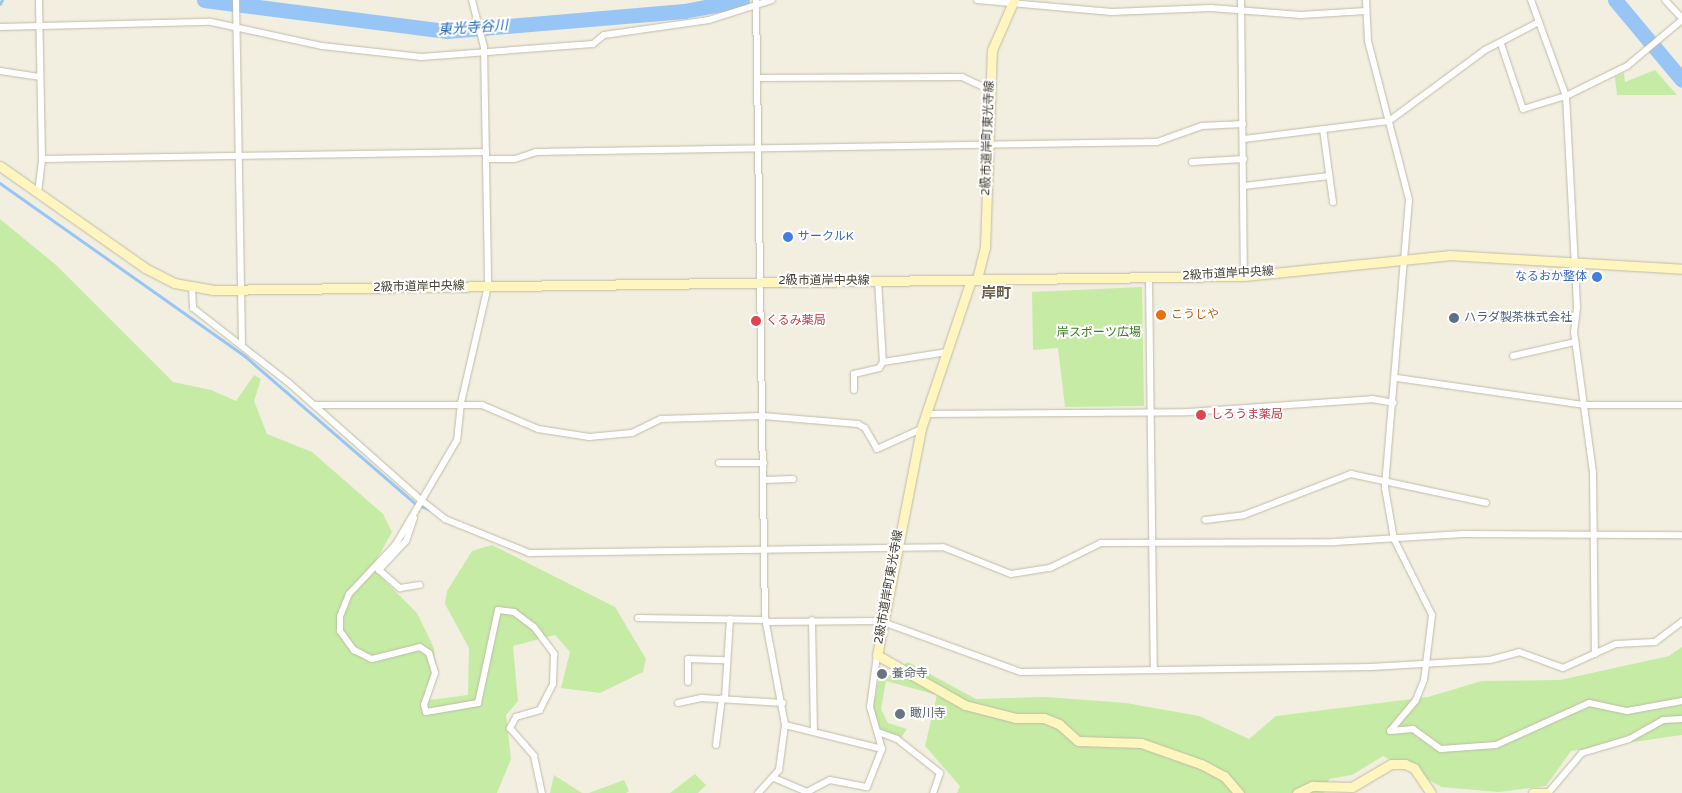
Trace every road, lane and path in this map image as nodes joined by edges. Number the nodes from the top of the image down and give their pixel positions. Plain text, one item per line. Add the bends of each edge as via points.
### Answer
1 (39, 0) edge
2 (236, 0) edge
3 (472, 0) edge
4 (772, 0) edge
5 (977, 0) edge
6 (1241, 0) edge
7 (1366, 0) edge
8 (1531, 0) edge
9 (1666, 0) edge
10 (1013, 2) edge
11 (756, 3) edge
12 (1241, 9) junction
13 (1366, 11) junction
14 (1682, 19) edge
15 (1539, 22) junction
16 (39, 26) junction
17 (0, 27) edge
18 (237, 27) junction
19 (1501, 44) junction
20 (484, 49) junction
21 (0, 71) edge
22 (40, 77) junction
23 (757, 78) junction
24 (990, 90) junction
25 (1566, 96) junction
26 (1389, 121) junction
27 (1243, 124) junction
28 (1323, 129) junction
29 (1244, 139) junction
30 (987, 145) junction
31 (759, 148) junction
32 (239, 154) junction
33 (486, 155) junction
34 (42, 159) junction
35 (1244, 159) junction
36 (1192, 162) dead end
37 (0, 166) edge
38 (1329, 176) junction
39 (1244, 186) junction
40 (38, 193) junction
41 (1333, 202) dead end
42 (1405, 256) junction
43 (1574, 264) junction
44 (1682, 269) edge
45 (1244, 276) junction
46 (1149, 278) junction
47 (878, 280) junction
48 (974, 280) junction
49 (762, 281) junction
50 (488, 286) junction
51 (192, 288) junction
52 (242, 290) junction
53 (1576, 342) junction
54 (242, 345) junction
55 (947, 352) junction
56 (1513, 356) dead end
57 (882, 362) junction
58 (1397, 378) junction
59 (854, 390) dead end
60 (461, 402) junction
61 (1394, 404) junction
62 (314, 405) junction
63 (1585, 405) junction
64 (1682, 405) edge
65 (1151, 412) junction
66 (926, 414) junction
67 (763, 416) junction
68 (921, 429) junction
69 (719, 462) dead end
70 (764, 463) junction
71 (793, 479) dead end
72 (764, 480) junction
73 (1387, 481) junction
74 (421, 500) junction
75 (1486, 503) dead end
76 (416, 509) junction
77 (1205, 520) dead end
78 (1682, 535) edge
79 (1592, 537) junction
80 (1394, 539) junction
81 (1152, 544) junction
82 (895, 548) junction
83 (764, 550) junction
84 (420, 585) dead end
85 (638, 618) dead end
86 (730, 619) junction
87 (812, 620) junction
88 (766, 621) junction
89 (880, 621) junction
90 (1682, 622) edge
91 (1595, 654) junction
92 (876, 655) junction
93 (724, 660) junction
94 (1426, 663) junction
95 (1154, 670) junction
96 (688, 682) dead end
97 (723, 698) junction
98 (1682, 701) edge
99 (678, 703) dead end
100 (783, 703) junction
101 (1682, 719) edge
102 (786, 725) junction
103 (814, 732) junction
104 (878, 732) junction
105 (716, 745) dead end
106 (882, 749) junction
107 (774, 778) junction
108 (542, 793) edge
109 (758, 793) edge
110 (934, 793) edge
111 (1239, 793) edge
112 (1297, 793) edge
113 (1431, 793) edge
114 (1533, 793) edge
115 (1547, 793) edge

1 - 16 street
2 - 18 street
3 - 20 street
4 - 11 street
5 - 10 street
6 - 12 street
7 - 13 street
8 - 15 street
9 - 14 street
10 - 12 street via 1112,12
10 - 24 street, 2級市道岸町東光寺線 via 992,50
11 - 20 street via 709,20 604,35 593,44
11 - 23 street
12 - 13 street via 1301,15
12 - 27 street
13 - 26 street via 1368,41
14 - 25 street via 1646,52
15 - 19 street
15 - 25 street
16 - 17 street
16 - 18 street via 184,20
16 - 22 street
18 - 20 street via 322,46 400,55
18 - 32 street
19 - 25 street via 1524,109
19 - 26 street via 1485,50
20 - 33 street
21 - 22 street
22 - 34 street
23 - 24 street via 962,77
23 - 31 street
24 - 30 street, 2級市道岸町東光寺線
25 - 43 street
26 - 28 street
26 - 42 street via 1409,200
27 - 29 street
27 - 30 street via 1202,126 1157,142
28 - 29 street
28 - 38 street
29 - 35 street
30 - 31 street
30 - 48 street, 2級市道岸町東光寺線 via 985,248
31 - 33 street via 536,152 515,159
31 - 49 street
32 - 33 street
32 - 34 street
32 - 52 street
33 - 50 street
34 - 40 street
35 - 36 street
35 - 39 street
37 - 40 street, 2級市道岸中央線
38 - 39 street
38 - 41 street
39 - 45 street
40 - 51 street, 2級市道岸中央線 via 145,268
42 - 43 street, 2級市道岸中央線
42 - 45 street, 2級市道岸中央線
42 - 58 street
43 - 44 street, 2級市道岸中央線
43 - 53 street
45 - 46 street, 2級市道岸中央線
46 - 48 street, 2級市道岸中央線
46 - 65 street
47 - 48 street, 2級市道岸中央線
47 - 49 street, 2級市道岸中央線
47 - 57 street
48 - 55 street, 2級市道岸町東光寺線
49 - 50 street, 2級市道岸中央線
49 - 67 street
50 - 52 street, 2級市道岸中央線
50 - 60 street
51 - 52 street, 2級市道岸中央線
51 - 54 street via 194,308
52 - 54 street
53 - 56 street
53 - 63 street
54 - 62 street
55 - 57 street
55 - 66 street, 2級市道岸町東光寺線
57 - 59 street via 879,368 854,374
58 - 61 street
58 - 63 street
60 - 62 street
60 - 67 street via 482,405 538,429 588,437 632,432 661,419
60 - 74 street via 455,449
61 - 65 street via 1372,399 1298,400
61 - 73 street
62 - 74 street
63 - 64 street
63 - 79 street via 1593,472
65 - 66 street
65 - 81 street
66 - 68 street, 2級市道岸町東光寺線
67 - 68 street via 858,424 865,428 877,449
67 - 70 street
68 - 82 street, 2級市道岸町東光寺線
69 - 70 street
70 - 72 street
71 - 72 street
72 - 83 street
73 - 75 street
73 - 77 street via 1344,476 1244,515
73 - 80 street
74 - 76 street
74 - 83 street via 445,519 529,553
76 - 84 street via 406,541 379,570 400,588
76 - 108 street via 396,544 350,594 340,616 340,631 354,650 372,659 420,647 429,653 435,673 424,706 426,712 478,703 498,610 514,612 534,627 554,654 552,684 540,710 516,717 510,728 534,756
78 - 79 street
79 - 80 street via 1463,534
79 - 91 street
80 - 81 street
80 - 94 street via 1431,606
81 - 82 street via 1101,543 1050,568 1011,574 943,547
81 - 95 street
82 - 83 street
82 - 89 street, 2級市道岸町東光寺線
83 - 88 street
85 - 86 street
86 - 88 street
86 - 93 street
87 - 88 street
87 - 89 street
87 - 103 street
88 - 100 street
89 - 92 street, 2級市道岸町東光寺線
89 - 95 street via 1021,672
90 - 91 street via 1654,642 1616,644
91 - 94 street via 1563,668 1519,652 1490,660
92 - 104 street via 870,707
92 - 111 street, 2級市道岸町東光寺線 via 964,704 1016,718 1044,718 1059,724 1078,741 1141,743 1209,768 1224,776
93 - 96 street via 688,659
93 - 97 street
94 - 95 street
94 - 98 street via 1416,700 1390,731 1413,729 1441,749 1506,743 1537,724 1589,703 1627,711
97 - 99 street
97 - 100 street
97 - 105 street
100 - 102 street
101 - 115 street via 1663,720 1629,739 1582,753
102 - 103 street
102 - 107 street via 785,749
103 - 106 street
104 - 106 street
104 - 110 street via 897,739 940,773
106 - 107 street via 868,787 830,780 807,792
107 - 109 street
112 - 113 street via 1312,786 1352,787 1398,764 1414,768
114 - 115 street

